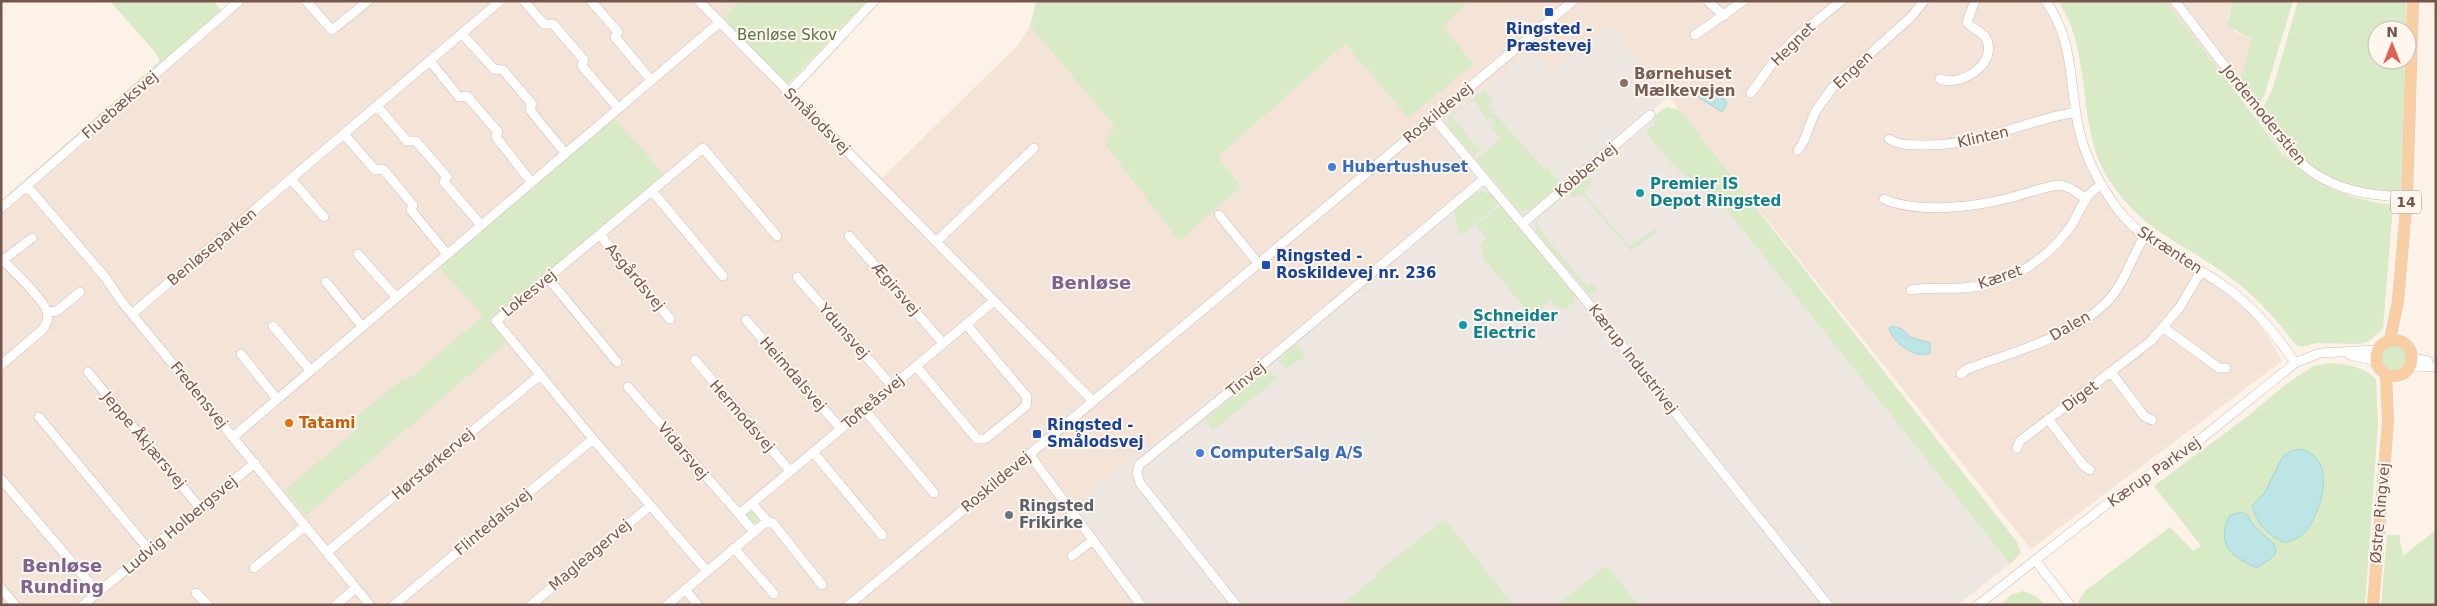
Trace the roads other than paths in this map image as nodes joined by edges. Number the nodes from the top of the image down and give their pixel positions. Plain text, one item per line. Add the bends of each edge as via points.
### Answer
1 (239, 1) edge
2 (306, 1) edge
3 (368, 1) edge
4 (500, 1) edge
5 (524, 1) edge
6 (591, 1) edge
7 (699, 1) edge
8 (874, 1) edge
9 (1573, 1) edge
10 (1708, 1) edge
11 (1743, 1) edge
12 (1841, 1) edge
13 (1924, 1) edge
14 (1975, 1) edge
15 (2046, 1) edge
16 (2175, 1) edge
17 (2413, 1) edge
18 (1724, 16) junction
19 (720, 22) junction
20 (462, 34) junction
21 (1695, 35) dead end
22 (430, 61) junction
23 (1940, 79) dead end
24 (651, 80) junction
25 (789, 92) junction
26 (1751, 92) dead end
27 (377, 106) junction
28 (618, 108) junction
29 (2076, 112) junction
30 (1650, 115) dead end
31 (1433, 117) junction
32 (344, 134) junction
33 (1889, 139) dead end
34 (1034, 148) dead end
35 (1798, 150) dead end
36 (565, 153) junction
37 (291, 179) junction
38 (1484, 179) junction
39 (531, 182) junction
40 (2102, 185) junction
41 (27, 186) junction
42 (653, 192) junction
43 (2407, 197) junction
44 (2085, 198) junction
45 (1884, 199) dead end
46 (1, 208) edge
47 (1219, 215) dead end
48 (324, 217) dead end
49 (1522, 224) junction
50 (481, 225) junction
51 (600, 235) junction
52 (776, 236) dead end
53 (849, 236) dead end
54 (2145, 236) junction
55 (32, 238) dead end
56 (936, 242) junction
57 (358, 254) dead end
58 (447, 254) junction
59 (2, 259) edge
60 (1258, 263) junction
61 (2201, 271) junction
62 (723, 276) dead end
63 (797, 276) dead end
64 (548, 278) junction
65 (326, 282) dead end
66 (1912, 290) dead end
67 (80, 292) dead end
68 (396, 297) junction
69 (994, 301) junction
70 (47, 312) junction
71 (132, 314) junction
72 (670, 319) dead end
73 (746, 320) dead end
74 (966, 324) junction
75 (272, 326) dead end
76 (362, 326) junction
77 (2164, 328) junction
78 (2396, 340) junction
79 (944, 343) junction
80 (241, 354) dead end
81 (2376, 356) junction
82 (695, 360) dead end
83 (2436, 361) edge
84 (617, 362) dead end
85 (2411, 362) junction
86 (2295, 363) junction
87 (1, 365) edge
88 (916, 366) junction
89 (2436, 366) edge
90 (2226, 368) dead end
91 (310, 370) junction
92 (88, 372) dead end
93 (2112, 372) junction
94 (1961, 374) dead end
95 (540, 375) junction
96 (2392, 375) junction
97 (892, 386) junction
98 (628, 387) dead end
99 (277, 398) junction
100 (1093, 401) junction
101 (864, 409) junction
102 (39, 417) dead end
103 (2048, 419) junction
104 (2152, 420) dead end
105 (841, 429) junction
106 (233, 436) junction
107 (593, 439) junction
108 (2017, 448) dead end
109 (813, 452) junction
110 (1030, 454) junction
111 (254, 463) junction
112 (2090, 470) dead end
113 (790, 471) junction
114 (1, 479) edge
115 (934, 493) dead end
116 (752, 503) junction
117 (650, 506) junction
118 (200, 508) junction
119 (739, 514) junction
120 (767, 521) junction
121 (306, 526) junction
122 (754, 532) junction
123 (882, 535) dead end
124 (1093, 540) junction
125 (734, 548) junction
126 (149, 550) junction
127 (327, 552) junction
128 (1072, 556) dead end
129 (2035, 560) junction
130 (254, 568) dead end
131 (707, 571) junction
132 (822, 586) dead end
133 (1, 588) edge
134 (356, 588) junction
135 (685, 589) junction
136 (98, 592) junction
137 (196, 593) dead end
138 (774, 594) dead end
139 (15, 605) edge
140 (83, 605) edge
141 (208, 605) edge
142 (336, 605) edge
143 (370, 605) edge
144 (394, 605) edge
145 (531, 605) edge
146 (667, 605) edge
147 (698, 605) edge
148 (849, 605) edge
149 (1141, 605) edge
150 (1236, 605) edge
151 (1828, 605) edge
152 (1978, 605) edge
153 (2070, 605) edge
154 (2373, 605) edge

1 - 41 street, Fluebæksvej
2 - 3 street via 332,30
4 - 20 street, Benløseparken
5 - 28 street via 544,24 553,24 584,60 582,66
6 - 24 street via 618,32 615,37
7 - 19 street, Smålodsvej
8 - 25 street
9 - 31 street, Roskildevej
10 - 18 street
11 - 18 street
12 - 26 street, Hegnet via 1787,46
13 - 35 street, Engen via 1907,22 1833,87 1815,112
14 - 23 street via 1967,22 1987,40 1986,58 1966,77 1953,82
15 - 29 street, Skrænten via 2067,42
16 - 43 street, Jordemoderstien via 2284,144 2307,168 2323,179 2352,191
17 - 43 main road, 14
18 - 21 street
19 - 24 street
19 - 25 street, Smålodsvej
20 - 22 street, Benløseparken
20 - 36 street via 494,69 502,69 532,104 530,110
22 - 27 street, Benløseparken
22 - 39 street via 459,97 467,96 498,132 496,137
24 - 28 street
25 - 56 street, Smålodsvej
27 - 32 street, Benløseparken
27 - 50 street via 407,141 416,140 447,177 444,182
28 - 36 street
29 - 33 street, Klinten via 1956,144 1915,145
29 - 40 street, Skrænten via 2087,156
30 - 49 street, Kobbervej
31 - 38 street, Kærup Industrivej
31 - 60 street, Roskildevej
32 - 37 street, Benløseparken
32 - 58 street via 375,170 383,169
34 - 56 street
36 - 39 street
37 - 48 street
37 - 71 street, Benløseparken
38 - 49 street, Kærup Industrivej
38 - 150 street, Tinvej via 1139,465 1140,483
39 - 50 street
40 - 44 street, Kæret
40 - 54 street, Skrænten via 2123,215
41 - 46 street, Fluebæksvej
41 - 71 street, Fredensvej via 105,277
42 - 51 street, Lokesvej
42 - 52 street, Lokesvej via 703,148
42 - 62 street
43 - 78 main road, 14
44 - 45 street via 2062,185 1995,202 1960,206 1909,206
44 - 66 street, Kæret via 2076,219 2056,244 2038,261 2013,276 1980,286
47 - 60 street
49 - 151 street, Kærup Industrivej
50 - 58 street
51 - 64 street, Lokesvej
51 - 72 street, Asgårdsvej
53 - 79 street, Ægirsvej
54 - 61 street, Skrænten
54 - 94 street, Dalen via 2136,248 2124,279 2095,312 2043,341
55 - 59 street
56 - 69 street, Smålodsvej
57 - 68 street
58 - 68 street
59 - 70 street
60 - 100 street, Roskildevej
61 - 77 street, Diget
61 - 86 street, Skrænten via 2235,294 2262,318
63 - 97 street, Ydunsvej
64 - 84 street
64 - 95 street, Lokesvej via 496,321
65 - 76 street
67 - 70 street via 57,311
68 - 76 street
69 - 74 street, Tofteåsvej
69 - 100 street, Smålodsvej
70 - 87 street via 44,327
71 - 106 street, Fredensvej
73 - 105 street, Heimdalsvej
74 - 79 street, Tofteåsvej
74 - 88 street via 1026,397 1026,406 986,440 977,439
75 - 91 street
76 - 91 street
77 - 90 street via 2219,368
77 - 93 street, Diget
78 - 81 main road via 2382,343
78 - 85 main road, 14 via 2410,348
79 - 88 street, Tofteåsvej
80 - 99 street
81 - 86 street, Kærup Parkvej via 2335,352 2315,354
81 - 96 main road via 2379,369
82 - 113 street, Hermodsvej
83 - 85 street
85 - 89 street
85 - 96 main road
86 - 129 street, Kærup Parkvej via 2202,438
88 - 97 street, Tofteåsvej
91 - 99 street
92 - 118 street, Jeppe Åkjærsvej
93 - 103 street, Diget
93 - 104 street, Diget via 2144,416
95 - 107 street, Lokesvej
95 - 127 street, Hørstørkervej
96 - 154 main road, Østre Ringvej
97 - 101 street, Tofteåsvej
98 - 119 street, Vidarsvej
99 - 106 street
100 - 110 street, Roskildevej
101 - 105 street, Tofteåsvej
101 - 115 street
102 - 126 street
103 - 108 street, Diget via 2020,441
103 - 112 street, Diget
105 - 109 street, Tofteåsvej
106 - 111 street, Fredensvej
107 - 117 street, Lokesvej
107 - 144 street, Flintedalsvej
109 - 113 street, Tofteåsvej
109 - 123 street
110 - 124 street
110 - 148 street, Roskildevej
111 - 118 street, Ludvig Holbergsvej
111 - 121 street, Fredensvej
113 - 116 street, Tofteåsvej
114 - 136 street
116 - 119 street, Tofteåsvej
116 - 120 street
117 - 131 street, Lokesvej
117 - 145 street, Magleagervej
118 - 126 street, Ludvig Holbergsvej
119 - 122 street
120 - 122 street
120 - 132 street via 773,523
121 - 127 street, Fredensvej
121 - 130 street
122 - 125 street
124 - 128 street
124 - 149 street
125 - 131 street
125 - 138 street
126 - 136 street, Ludvig Holbergsvej
127 - 134 street, Fredensvej
129 - 152 street, Kærup Parkvej
129 - 153 street
131 - 135 street
133 - 139 street
134 - 142 street
134 - 143 street, Fredensvej
135 - 146 street
135 - 147 street
136 - 140 street, Ludvig Holbergsvej
137 - 141 street

